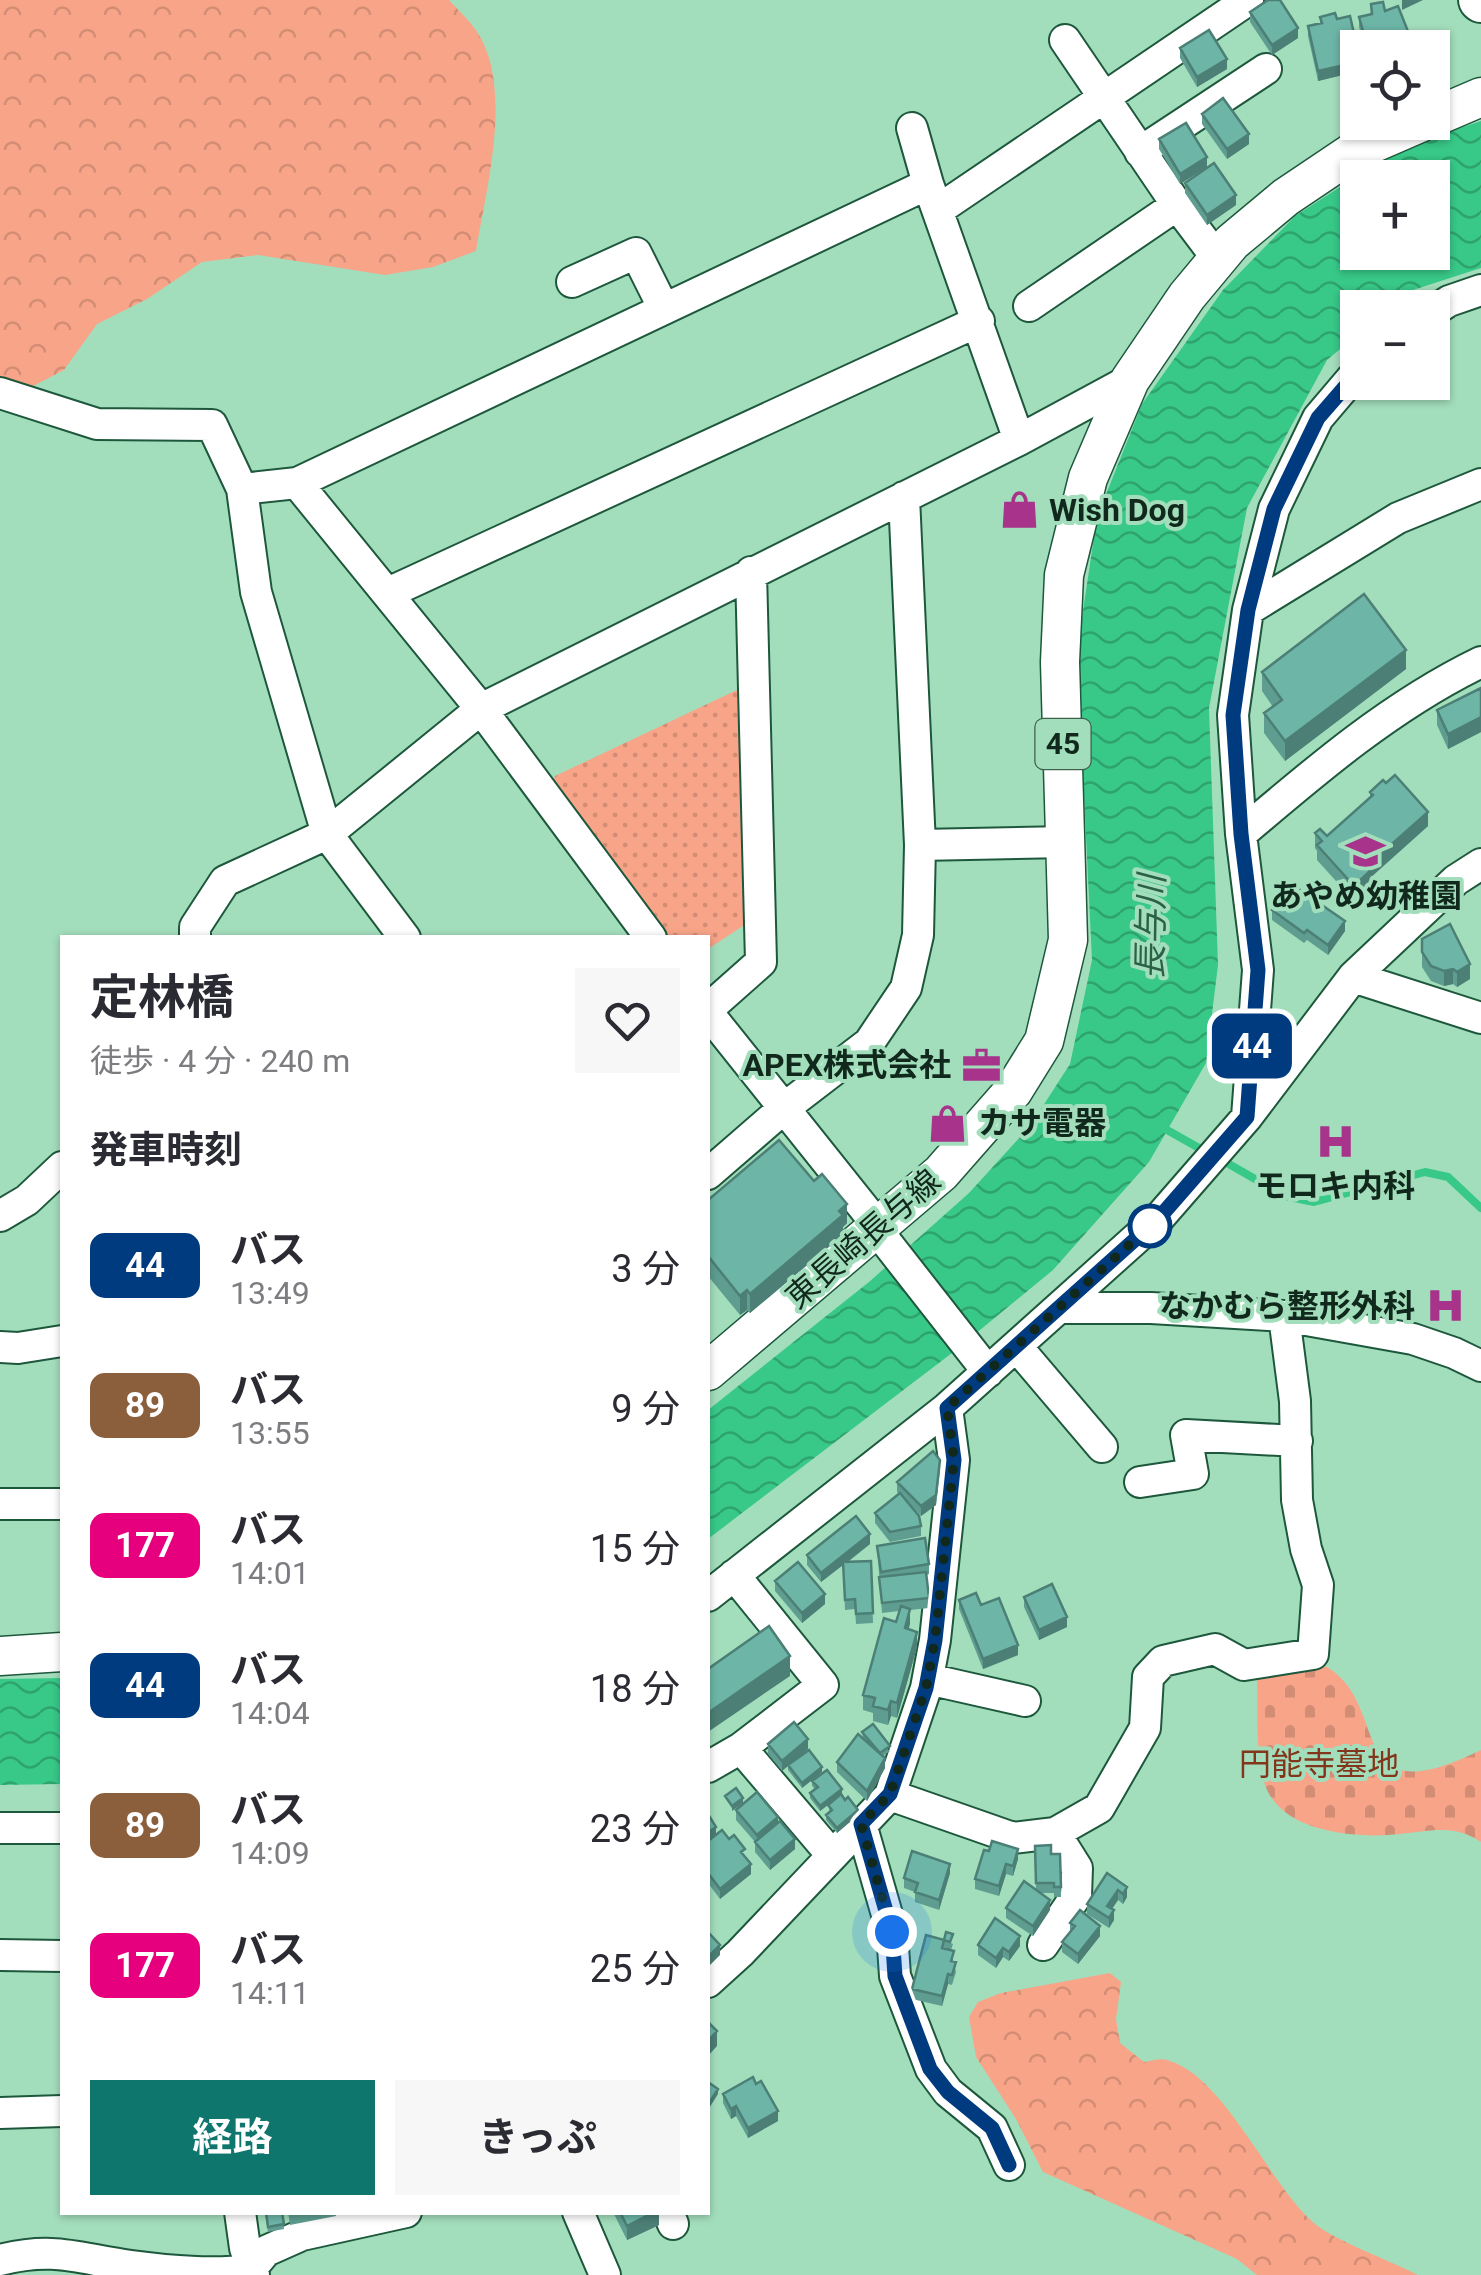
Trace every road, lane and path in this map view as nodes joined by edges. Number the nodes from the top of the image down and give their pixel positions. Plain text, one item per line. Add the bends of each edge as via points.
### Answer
1 (1248, 0) edge
2 (1065, 40) dead end
3 (1266, 69) dead end
4 (1481, 97) edge
5 (1103, 98) junction
6 (1450, 110) edge
7 (912, 128) dead end
8 (1381, 140) edge
9 (1140, 152) junction
10 (933, 197) junction
11 (1177, 206) junction
12 (1217, 258) junction
13 (572, 282) dead end
14 (1481, 290) edge
15 (1450, 301) edge
16 (1029, 306) dead end
17 (664, 309) junction
18 (980, 321) junction
19 (1130, 380) junction
20 (1340, 393) edge
21 (3, 394) edge
22 (1019, 440) junction
23 (297, 482) junction
24 (1481, 484) edge
25 (242, 488) junction
26 (904, 497) junction
27 (751, 572) junction
28 (388, 593) junction
29 (1248, 610) junction
30 (1481, 662) edge
31 (481, 709) junction
32 (326, 834) junction
33 (1241, 834) junction
34 (1067, 842) junction
35 (920, 845) junction
36 (1481, 864) edge
37 (198, 934) edge
38 (402, 935) edge
39 (649, 935) edge
40 (1353, 976) junction
41 (710, 1009) edge
42 (710, 1014) edge
43 (1481, 1018) edge
44 (784, 1109) junction
45 (1247, 1117) junction
46 (60, 1168) edge
47 (710, 1172) edge
48 (0, 1216) edge
49 (883, 1235) junction
50 (1063, 1308) junction
51 (1284, 1316) junction
52 (60, 1341) edge
53 (0, 1347) edge
54 (1018, 1348) junction
55 (983, 1363) junction
56 (1481, 1366) edge
57 (710, 1368) edge
58 (947, 1408) junction
59 (1297, 1441) junction
60 (1102, 1447) dead end
61 (1140, 1482) dead end
62 (0, 1504) edge
63 (60, 1504) edge
64 (734, 1575) junction
65 (710, 1594) edge
66 (60, 1652) edge
67 (0, 1656) edge
68 (928, 1680) junction
69 (1025, 1701) dead end
70 (741, 1748) junction
71 (710, 1765) edge
72 (890, 1794) junction
73 (861, 1824) junction
74 (0, 1828) edge
75 (60, 1828) edge
76 (1055, 1833) junction
77 (831, 1854) junction
78 (1043, 1945) dead end
79 (0, 1955) edge
80 (60, 1956) edge
81 (710, 1980) edge
82 (60, 2112) edge
83 (0, 2113) edge
84 (1009, 2165) dead end
85 (241, 2215) edge
86 (392, 2215) edge
87 (579, 2215) edge
88 (0, 2260) edge
89 (252, 2272) edge
90 (605, 2275) edge

1 - 5 street
2 - 5 street
3 - 9 street
4 - 6 main road
5 - 9 street
5 - 10 street
7 - 10 street
8 - 12 main road, 東長崎長与線 / 45 via 1286,198
9 - 11 street
10 - 17 street
10 - 18 street
11 - 12 street
11 - 16 street
12 - 19 main road, 東長崎長与線 / 45
13 - 17 street via 636,253
14 - 15 street
17 - 23 street
18 - 22 street
18 - 28 street
19 - 22 street
19 - 34 main road, 東長崎長与線 / 45 via 1088,478 1064,575
20 - 29 street via 1318,418 1274,509
21 - 25 street via 97,424 212,425
22 - 26 street
23 - 25 street
23 - 28 street
24 - 29 street via 1398,518
25 - 32 street via 256,592
26 - 27 street
26 - 35 street
27 - 31 street
27 - 41 street via 761,962
28 - 31 street
29 - 33 street via 1233,715
30 - 33 street via 1333,755
31 - 32 street
31 - 39 street
32 - 37 street via 224,881
32 - 38 street
33 - 45 street via 1258,970
34 - 35 street
34 - 49 main road, 東長崎長与線 / 45 via 1068,940 1044,1041 1013,1091
35 - 44 street via 918,935 906,988 869,1043
36 - 40 street
40 - 43 street
40 - 45 street
42 - 44 street
44 - 47 street
44 - 49 street
45 - 50 street via 1159,1218
46 - 48 street
49 - 55 street
49 - 57 main road, 東長崎長与線 / 45
50 - 51 street
50 - 54 street
51 - 56 street via 1413,1340
51 - 59 street
52 - 53 street
54 - 55 street
54 - 60 street
55 - 58 street
58 - 64 street
58 - 68 street via 954,1460
59 - 61 street via 1186,1435 1193,1474
59 - 76 street via 1297,1500 1318,1585 1314,1654 1244,1665 1216,1649 1163,1661 1148,1677 1145,1728 1100,1808
62 - 63 street
64 - 65 street
64 - 70 street via 823,1685
66 - 67 main road
68 - 69 street
68 - 72 street
70 - 71 street
70 - 77 street
72 - 73 street
72 - 76 street via 1013,1838
73 - 77 street
73 - 84 street via 892,1932 895,1976 930,2069 992,2128
74 - 75 street
76 - 78 street via 1077,1868 1076,1896
77 - 81 street
79 - 80 street
82 - 83 street
85 - 89 street
86 - 89 street via 302,2235 266,2251
87 - 90 street
88 - 89 street via 59,2252 149,2268

